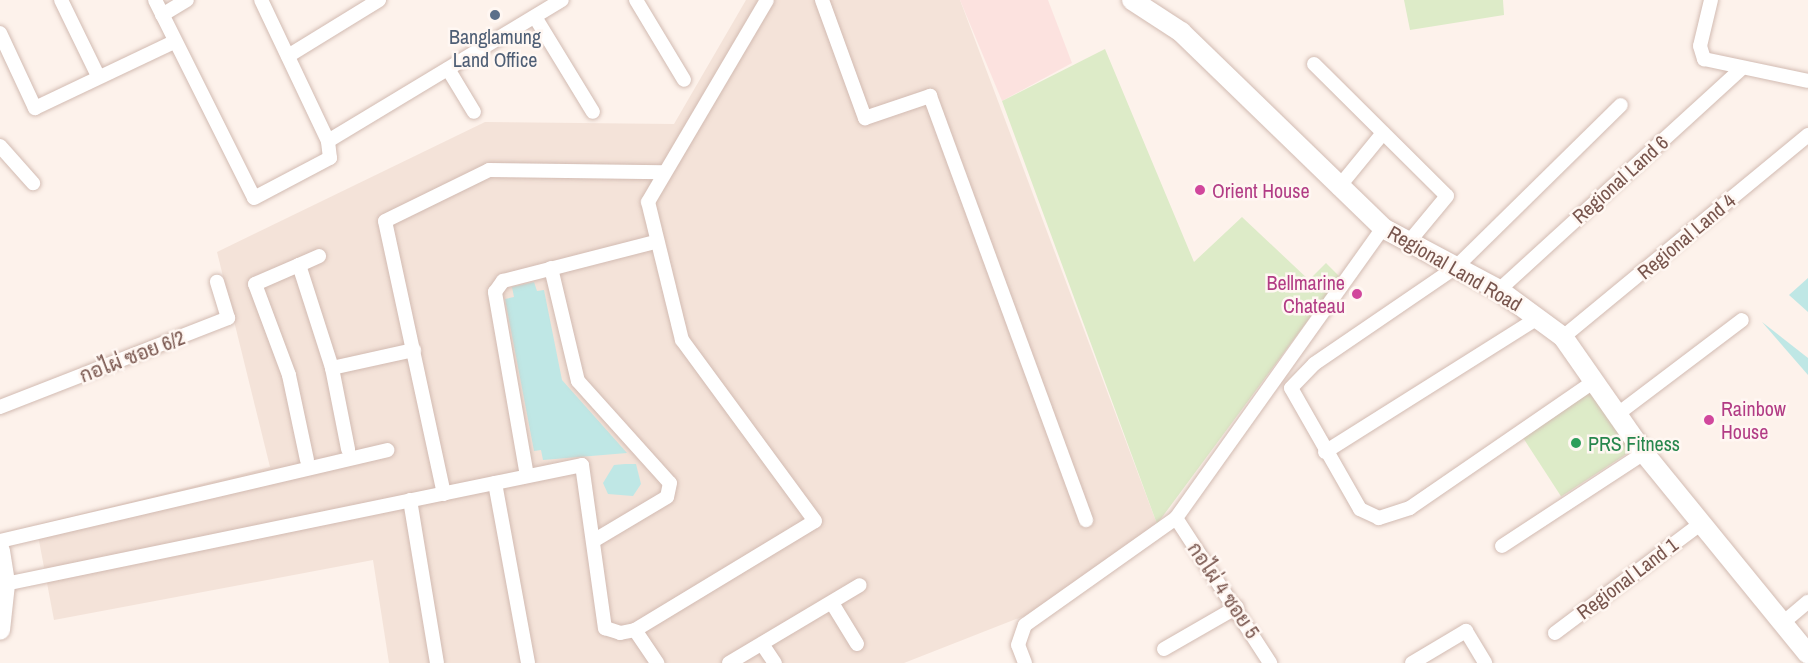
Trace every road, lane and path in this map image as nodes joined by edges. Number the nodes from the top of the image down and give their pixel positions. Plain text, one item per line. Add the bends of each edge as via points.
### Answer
1 (61, 0) edge
2 (155, 0) edge
3 (187, 0) edge
4 (261, 0) edge
5 (379, 0) edge
6 (562, 0) edge
7 (636, 0) edge
8 (767, 0) edge
9 (822, 0) edge
10 (1132, 0) edge
11 (1711, 0) edge
12 (162, 15) junction
13 (535, 17) junction
14 (0, 33) edge
15 (174, 42) junction
16 (288, 56) junction
17 (1314, 64) dead end
18 (448, 69) junction
19 (1741, 69) junction
20 (98, 76) junction
21 (684, 80) dead end
22 (1808, 81) edge
23 (1621, 105) dead end
24 (474, 112) dead end
25 (593, 112) dead end
26 (1383, 133) junction
27 (1806, 139) edge
28 (328, 141) junction
29 (0, 146) edge
30 (664, 172) junction
31 (33, 183) dead end
32 (1338, 188) junction
33 (1383, 228) junction
34 (655, 242) junction
35 (1408, 243) junction
36 (319, 256) dead end
37 (299, 265) junction
38 (1456, 267) junction
39 (551, 268) junction
40 (217, 282) dead end
41 (1499, 290) junction
42 (1539, 317) junction
43 (1742, 320) dead end
44 (1563, 337) junction
45 (414, 350) junction
46 (332, 368) junction
47 (1596, 380) junction
48 (0, 407) edge
49 (1619, 413) junction
50 (348, 449) dead end
51 (387, 450) dead end
52 (1326, 452) junction
53 (1644, 453) junction
54 (307, 460) dead end
55 (528, 476) junction
56 (495, 483) junction
57 (444, 494) junction
58 (410, 500) junction
59 (1176, 518) junction
60 (1086, 520) dead end
61 (1700, 524) junction
62 (595, 540) junction
63 (0, 541) edge
64 (1503, 546) dead end
65 (2, 566) edge
66 (860, 585) dead end
67 (1808, 602) edge
68 (832, 603) junction
69 (1237, 608) junction
70 (1785, 621) junction
71 (0, 630) edge
72 (635, 630) junction
73 (1555, 633) dead end
74 (762, 644) junction
75 (857, 644) dead end
76 (1164, 649) dead end
77 (1808, 654) edge
78 (437, 663) edge
79 (528, 663) edge
80 (657, 663) edge
81 (729, 663) edge
82 (775, 663) edge
83 (1025, 663) edge
84 (1270, 663) edge
85 (1412, 663) edge
86 (1485, 663) edge

1 - 20 street
2 - 12 street
3 - 12 street
4 - 16 street
5 - 16 street
6 - 13 street
7 - 21 street
8 - 30 street
9 - 60 street via 866,118 930,96
10 - 32 street, Regional Land Road via 1181,32
11 - 19 street via 1701,55
12 - 15 street
13 - 18 street
13 - 25 street
14 - 20 street via 34,108
15 - 20 street
15 - 28 street via 254,198 330,158
16 - 28 street
17 - 26 street
18 - 24 street
18 - 28 street
19 - 22 street
19 - 41 street, Regional Land 6
23 - 38 street
26 - 32 street
26 - 35 street via 1447,196
27 - 44 street, Regional Land 4
29 - 31 street
30 - 34 street via 648,202
30 - 45 street via 489,170 385,221
32 - 33 street, Regional Land Road
33 - 35 street, Regional Land Road
33 - 59 street
34 - 39 street
34 - 72 street via 681,340 815,521
35 - 38 street, Regional Land Road
36 - 37 street
37 - 46 street
37 - 54 street via 255,284 289,375
38 - 41 street, Regional Land Road
38 - 52 street via 1294,381 1291,395
39 - 55 street via 503,281 495,292
39 - 62 street via 578,381 670,483 667,497
40 - 48 street, กอไผ่ ซอย 6/2 via 228,318
41 - 42 street, Regional Land Road
42 - 44 street, Regional Land Road
42 - 52 street
43 - 49 street
44 - 47 street, Regional Land Road
45 - 46 street
45 - 57 street
46 - 50 street
47 - 49 street, Regional Land Road
47 - 52 street via 1390,516 1379,518 1360,508
49 - 53 street, Regional Land Road
51 - 63 street
53 - 61 street, Regional Land Road
53 - 64 street
55 - 56 street
55 - 62 street via 582,465
56 - 57 street
56 - 79 street
57 - 58 street
58 - 65 street
58 - 78 street
59 - 69 street, กอไผ่ 4 ซอย 5
59 - 83 street via 1025,625 1018,645
61 - 70 street, Regional Land Road
61 - 73 street, Regional Land 1
62 - 72 street via 606,628
65 - 71 street
66 - 68 street
67 - 70 street
68 - 74 street
68 - 75 street
69 - 76 street
69 - 84 street, กอไผ่ 4 ซอย 5
70 - 77 street, Regional Land Road
72 - 80 street
74 - 81 street
74 - 82 street
85 - 86 street via 1466,631

